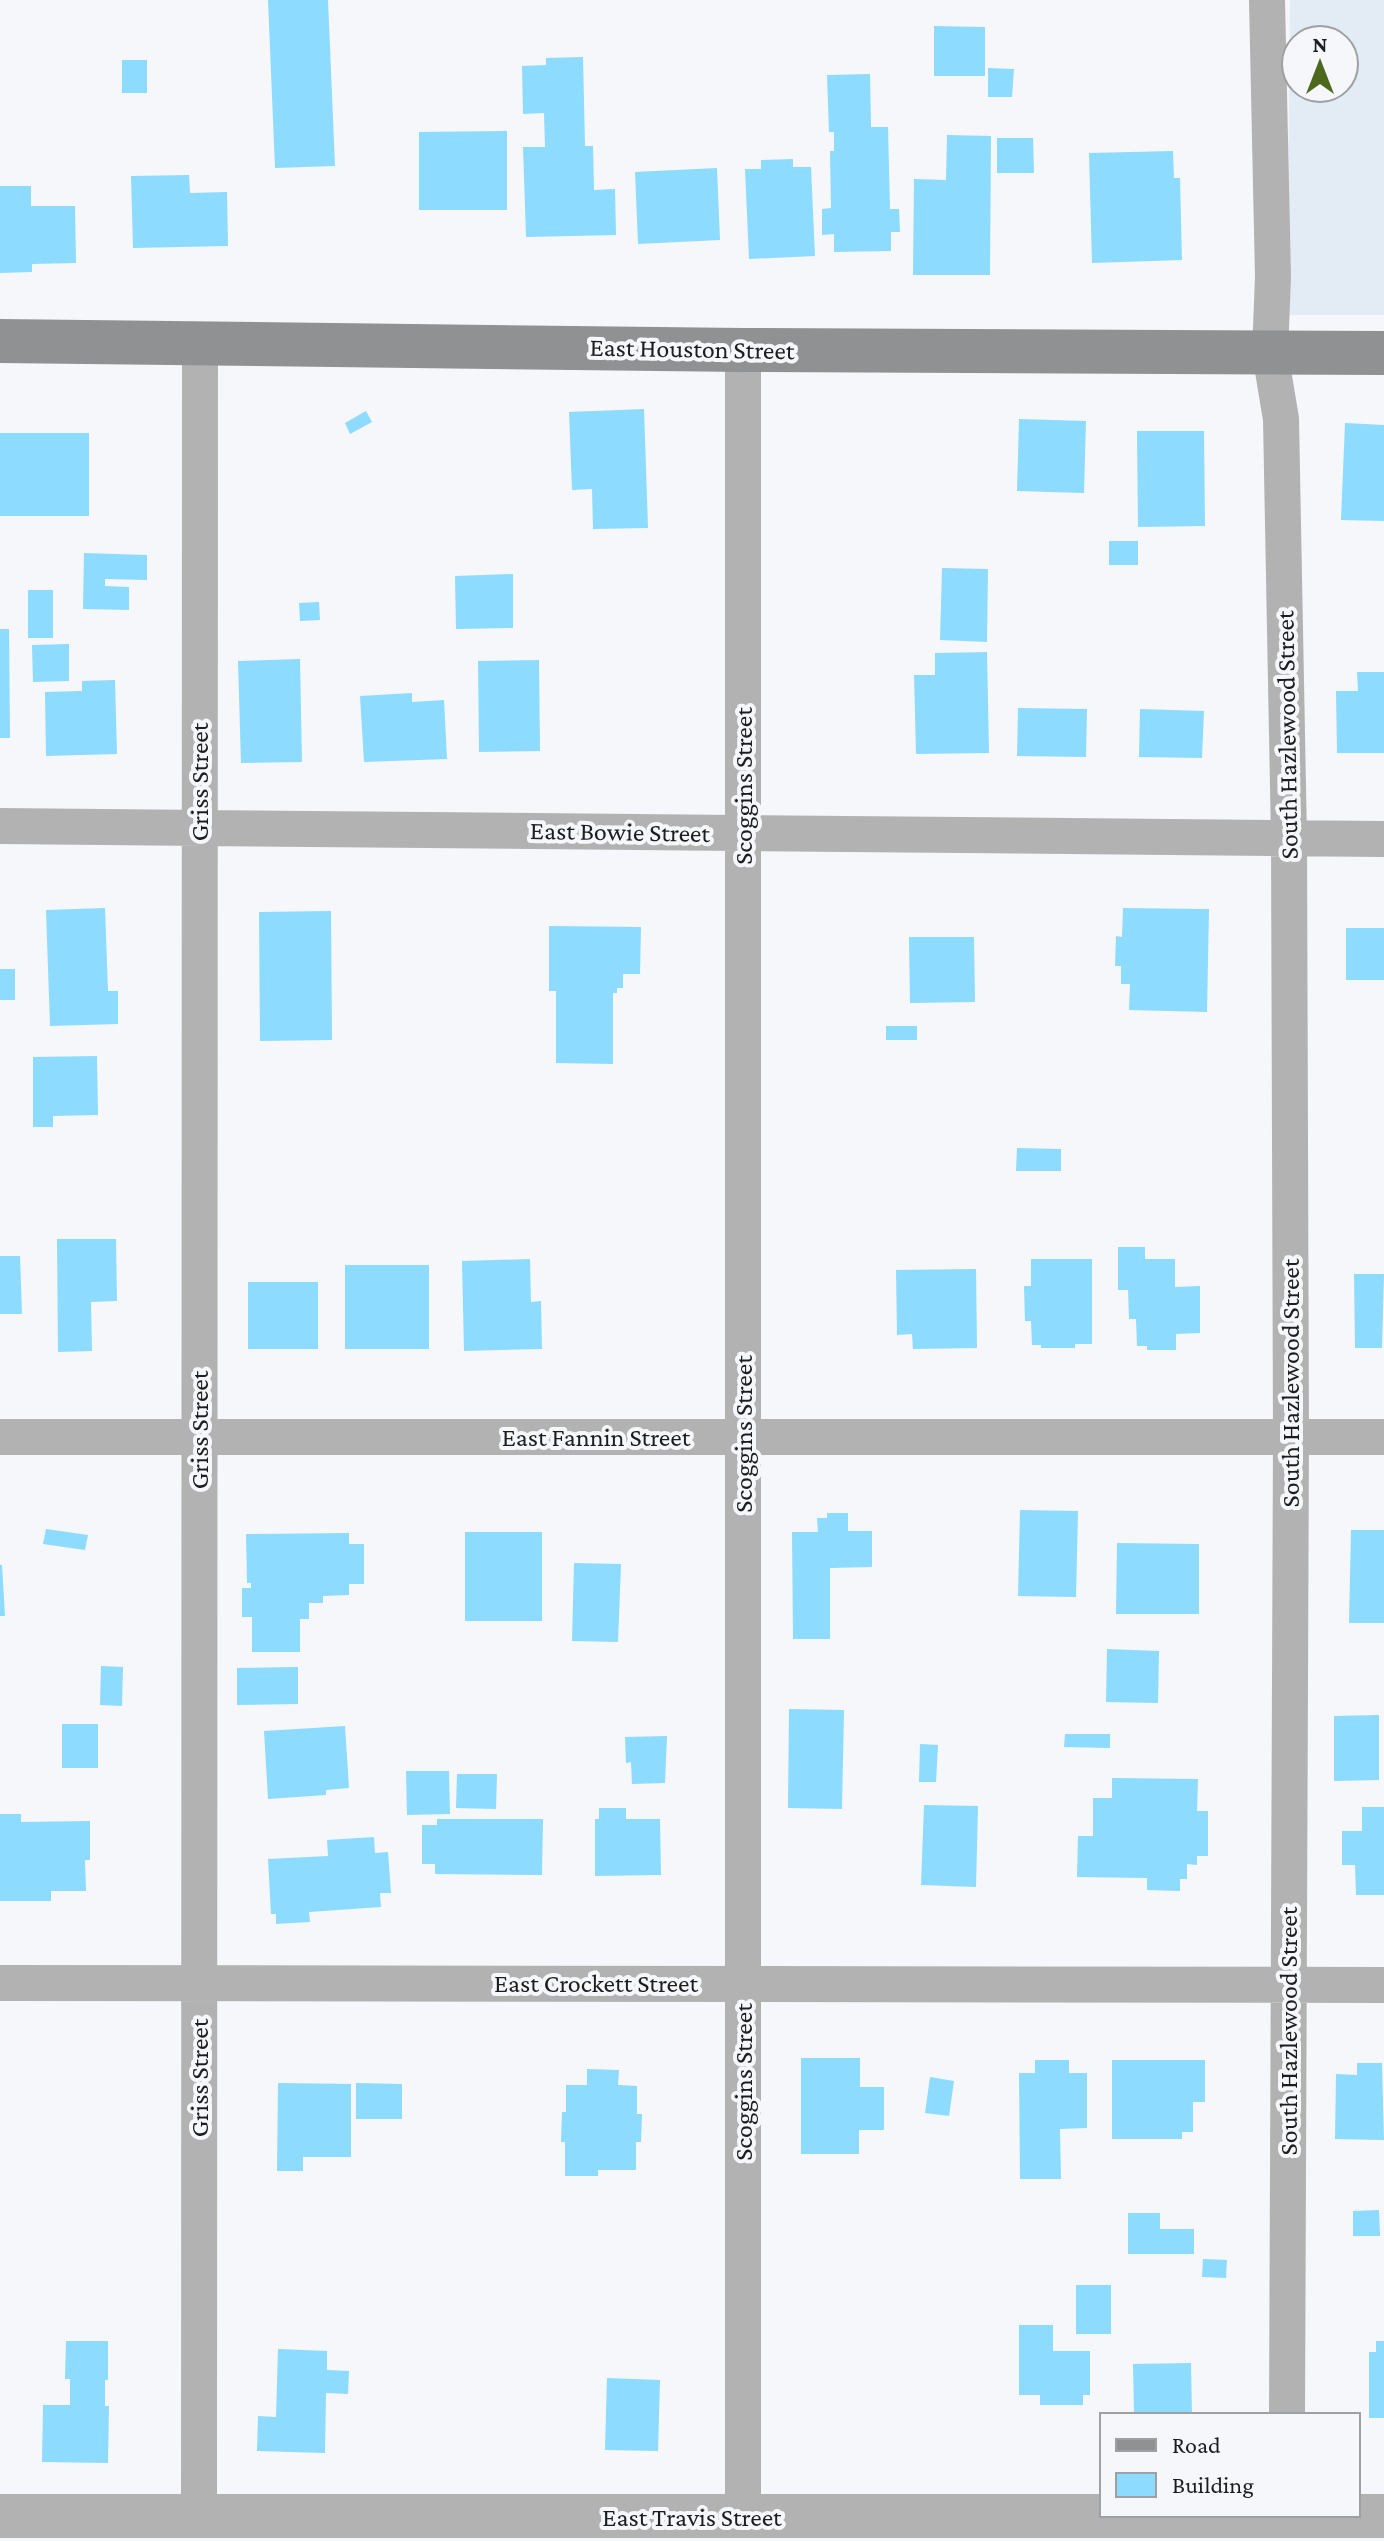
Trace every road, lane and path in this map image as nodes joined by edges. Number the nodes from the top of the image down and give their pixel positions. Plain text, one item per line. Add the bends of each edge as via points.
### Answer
1 (1267, 0) edge
2 (0, 341) edge
3 (200, 343) junction
4 (743, 350) junction
5 (1270, 353) junction
6 (1384, 353) edge
7 (0, 826) edge
8 (199, 826) junction
9 (743, 834) junction
10 (1289, 839) junction
11 (1384, 839) edge
12 (0, 1437) edge
13 (199, 1437) junction
14 (743, 1437) junction
15 (1291, 1437) junction
16 (1384, 1437) edge
17 (0, 1983) edge
18 (199, 1983) junction
19 (743, 1983) junction
20 (1287, 1985) junction
21 (1384, 1985) edge
22 (1287, 2413) edge
23 (0, 2516) edge
24 (199, 2516) junction
25 (1384, 2516) edge
26 (743, 2517) junction
27 (1286, 2524) edge

1 - 5 street, South Hazlewood Street
2 - 3 main road, East Houston Street
3 - 4 main road, East Houston Street
3 - 8 street, Griss Street
4 - 5 main road, East Houston Street
4 - 9 street, Scoggins Street
5 - 6 main road, East Houston Street
5 - 10 street, South Hazlewood Street via 1281,419
7 - 8 street, East Bowie Street
8 - 9 street, East Bowie Street
8 - 13 street, Griss Street
9 - 10 street, East Bowie Street
9 - 14 street, Scoggins Street
10 - 11 street, East Bowie Street
10 - 15 street, South Hazlewood Street
12 - 13 street, East Fannin Street
13 - 14 street, East Fannin Street
13 - 18 street, Griss Street
14 - 15 street, East Fannin Street
14 - 19 street, Scoggins Street
15 - 16 street, East Fannin Street
15 - 20 street, South Hazlewood Street
17 - 18 street, East Crockett Street
18 - 19 street, East Crockett Street
18 - 24 street, Griss Street
19 - 20 street, East Crockett Street
19 - 26 street, Scoggins Street
20 - 21 street, East Crockett Street
20 - 22 street, South Hazlewood Street
23 - 24 street, East Travis Street
24 - 26 street, East Travis Street
25 - 27 street, East Travis Street
26 - 27 street, East Travis Street

